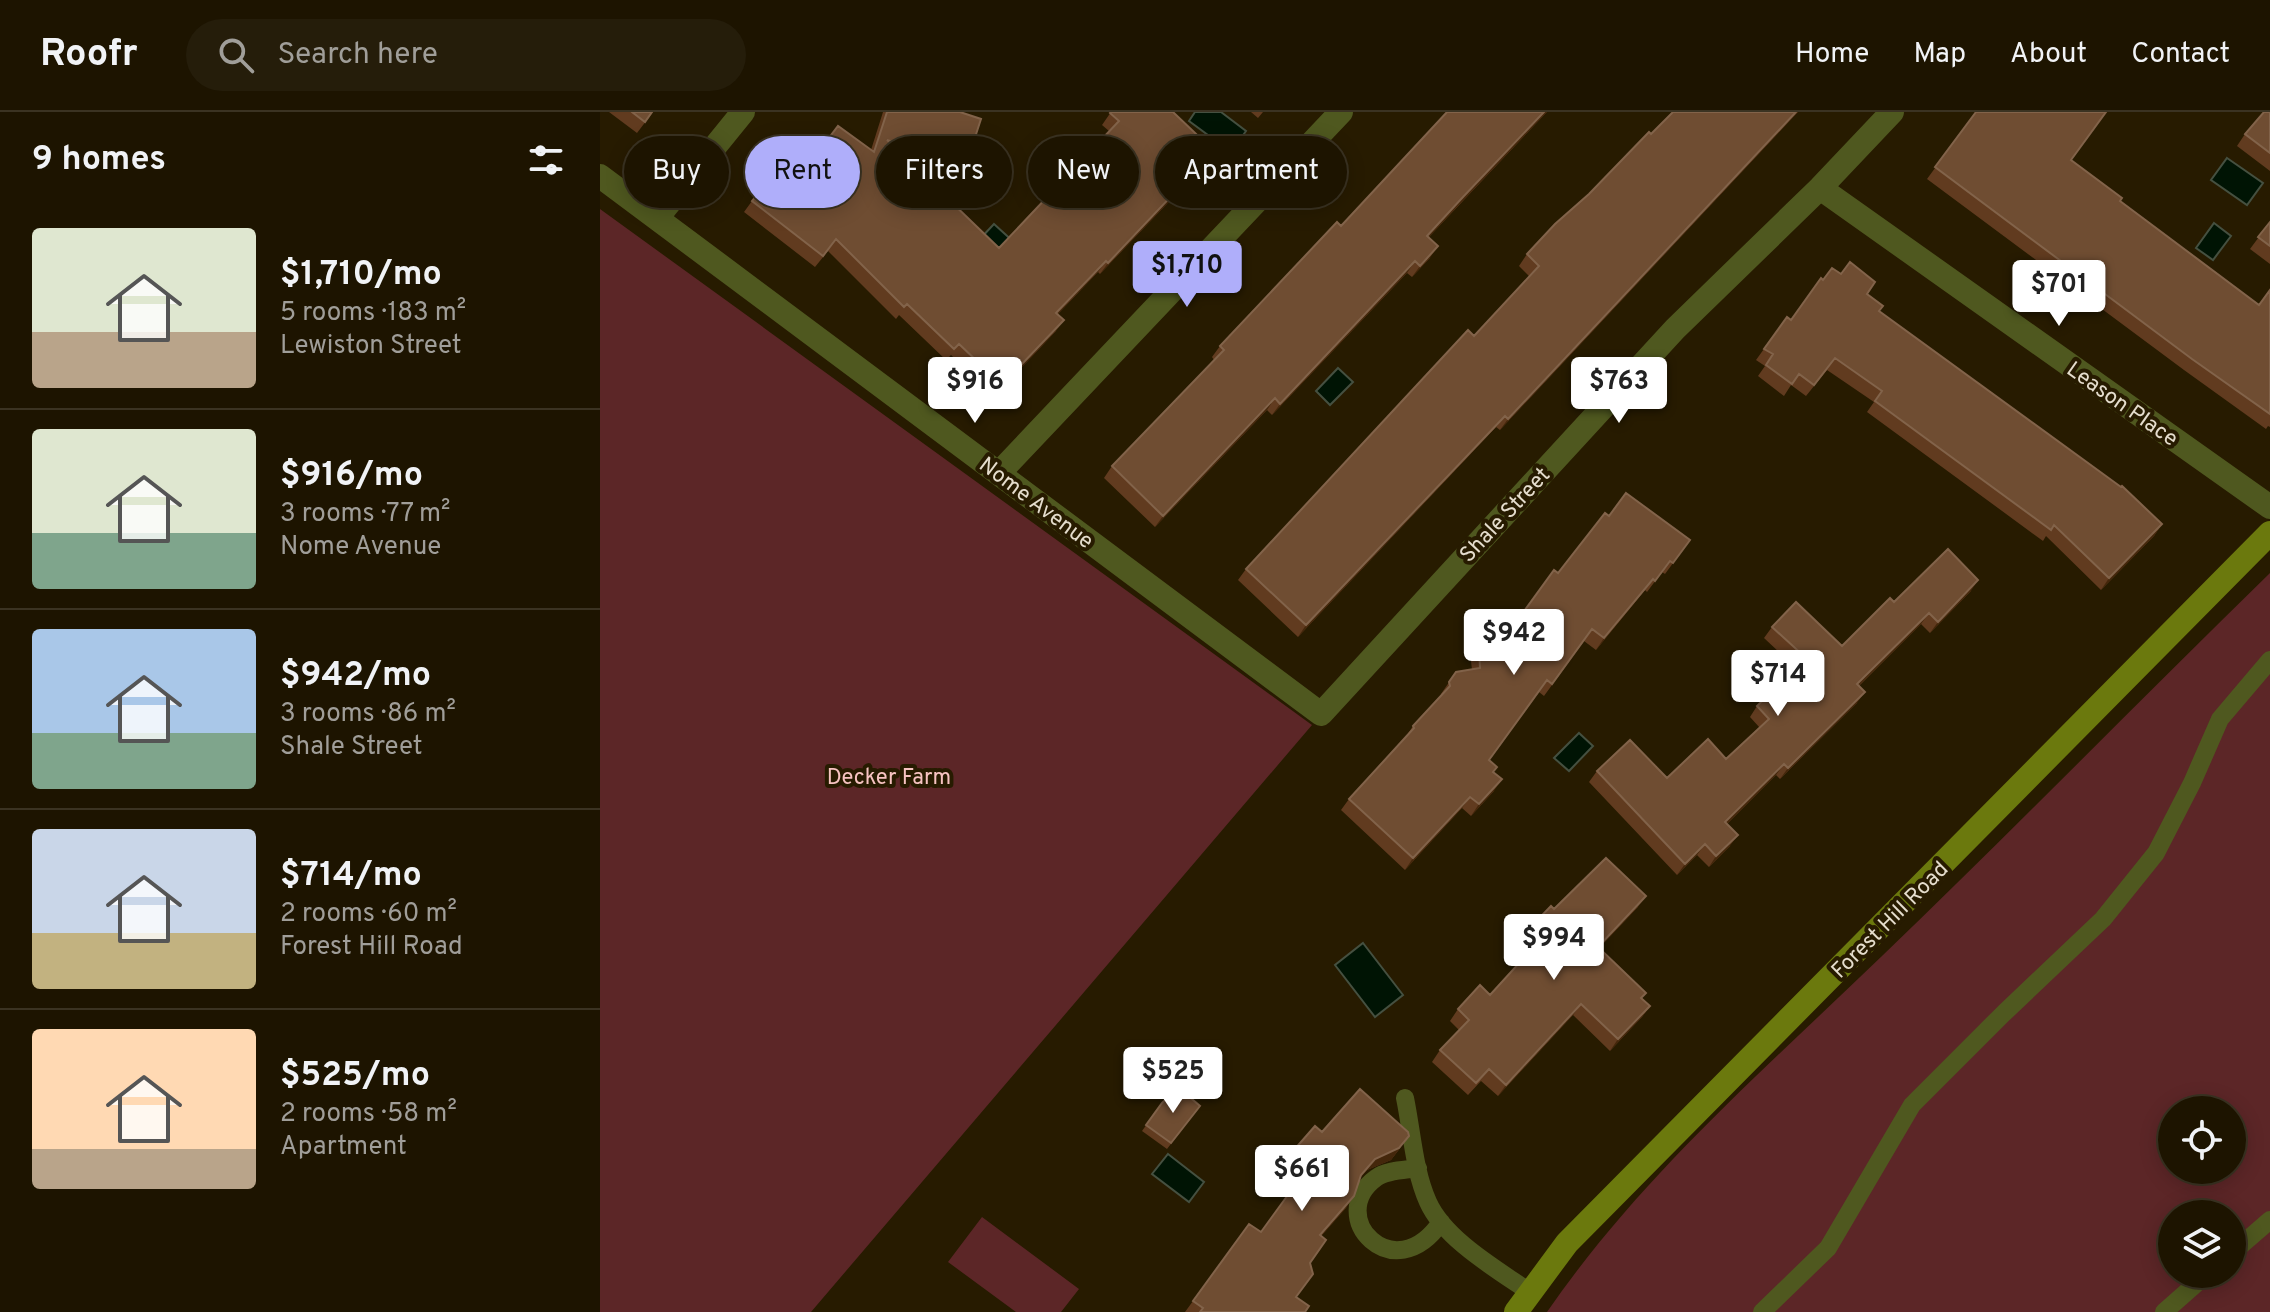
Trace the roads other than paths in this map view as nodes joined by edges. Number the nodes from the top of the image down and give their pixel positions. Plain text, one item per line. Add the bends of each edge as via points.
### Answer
1 (743, 112) edge
2 (1341, 112) edge
3 (1892, 112) edge
4 (600, 176) edge
5 (1820, 188) junction
6 (657, 218) junction
7 (999, 473) junction
8 (2270, 507) edge
9 (2270, 533) edge
10 (2270, 660) edge
11 (1321, 714) joint
12 (1405, 1098) dead end
13 (1418, 1168) junction
14 (2270, 1220) edge
15 (1441, 1222) junction
16 (2246, 1241) edge
17 (2191, 1288) edge
18 (1524, 1302) edge
19 (1762, 1312) edge
20 (2164, 1312) edge

1 - 6 street
2 - 7 street
3 - 5 street, Shale Street
4 - 6 street, Nome Avenue
5 - 8 street, Leason Place
5 - 11 street, Shale Street via 1675,329
6 - 7 street, Nome Avenue
7 - 11 street, Nome Avenue
9 - 18 street, Forest Hill Road via 1567,1243
10 - 19 lane via 2220,719 2156,853 2103,919 1912,1105 1828,1248
12 - 13 lane
13 - 15 lane via 1428,1203
13 - 15 lane via 1378,1175 1367,1187 1358,1217 1366,1236 1383,1249 1411,1249 1429,1239
14 - 16 lane
15 - 18 lane
17 - 20 lane

